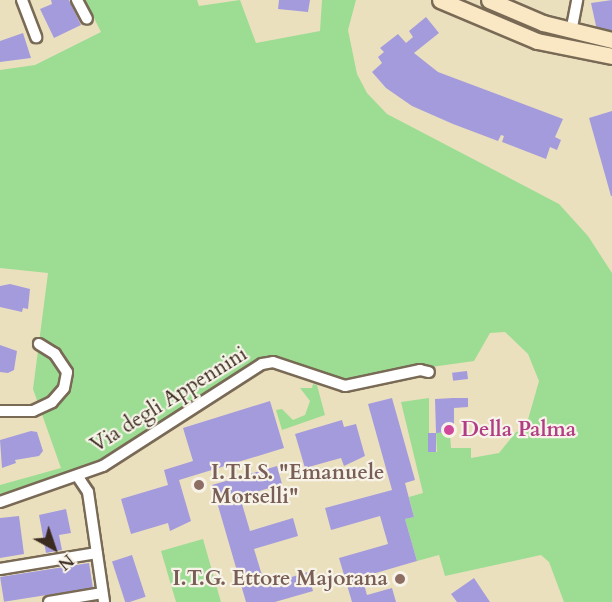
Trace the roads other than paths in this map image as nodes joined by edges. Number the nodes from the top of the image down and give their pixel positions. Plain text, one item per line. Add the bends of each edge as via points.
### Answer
1 (22, 0) edge
2 (78, 0) edge
3 (440, 0) edge
4 (489, 0) edge
5 (577, 0) edge
6 (87, 19) dead end
7 (572, 32) junction
8 (36, 37) dead end
9 (612, 40) edge
10 (612, 56) edge
11 (39, 344) dead end
12 (429, 372) dead end
13 (0, 411) edge
14 (78, 477) junction
15 (0, 502) edge
16 (97, 554) junction
17 (0, 569) edge
18 (103, 597) edge
19 (50, 602) edge

1 - 8 street
2 - 6 street
3 - 10 street via 537,41
4 - 7 street
5 - 7 street
7 - 9 street
11 - 13 street via 55,354 67,372 64,388 52,402 33,411
12 - 14 street, Via degli Appennini via 420,370 345,386 273,362 262,364 103,466
14 - 15 street, Via degli Appennini
14 - 16 street via 87,492
16 - 17 street
16 - 18 street
18 - 19 street

